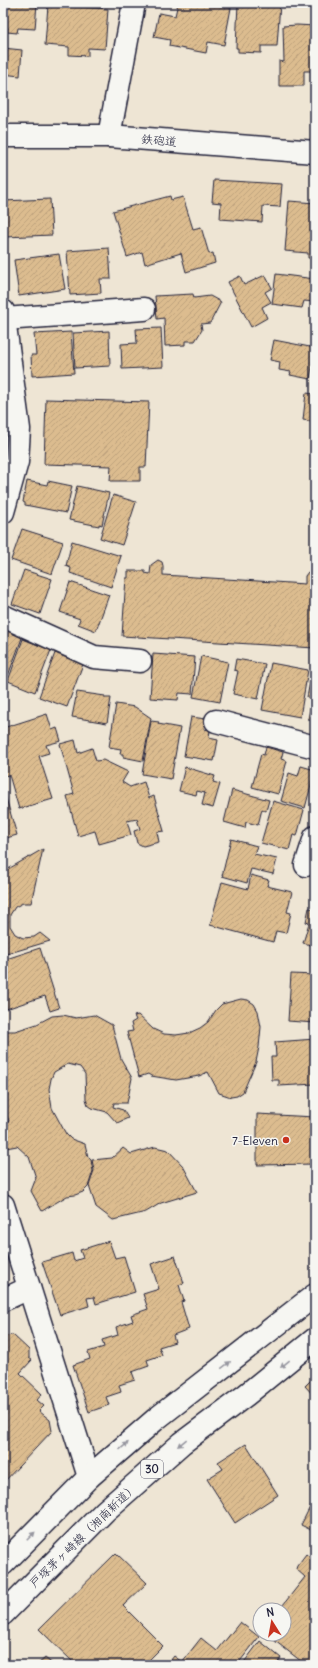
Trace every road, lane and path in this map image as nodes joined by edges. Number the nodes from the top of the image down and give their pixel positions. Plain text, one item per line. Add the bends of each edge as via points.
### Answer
1 (134, 3) edge
2 (3, 136) edge
3 (109, 136) junction
4 (315, 152) edge
5 (144, 309) dead end
6 (4, 321) edge
7 (10, 462) edge
8 (3, 512) edge
9 (3, 616) edge
10 (140, 661) dead end
11 (216, 721) dead end
12 (315, 748) edge
13 (315, 837) edge
14 (306, 866) dead end
15 (3, 1205) edge
16 (29, 1288) junction
17 (315, 1295) edge
18 (3, 1300) edge
19 (315, 1339) edge
20 (89, 1477) junction
21 (3, 1564) edge
22 (3, 1614) edge

1 - 3 street
2 - 3 street, 鉄砲道
3 - 4 street, 鉄砲道
5 - 6 street
6 - 7 street via 19,429
7 - 8 street
9 - 10 street via 94,657
11 - 12 street
13 - 14 street
15 - 16 street
16 - 18 street
16 - 20 street
20 -> 17 street via 156,1419
19 -> 22 street, 戸塚茅ヶ崎線（湘南新道） / 30 via 182,1443 105,1511
21 -> 20 street

